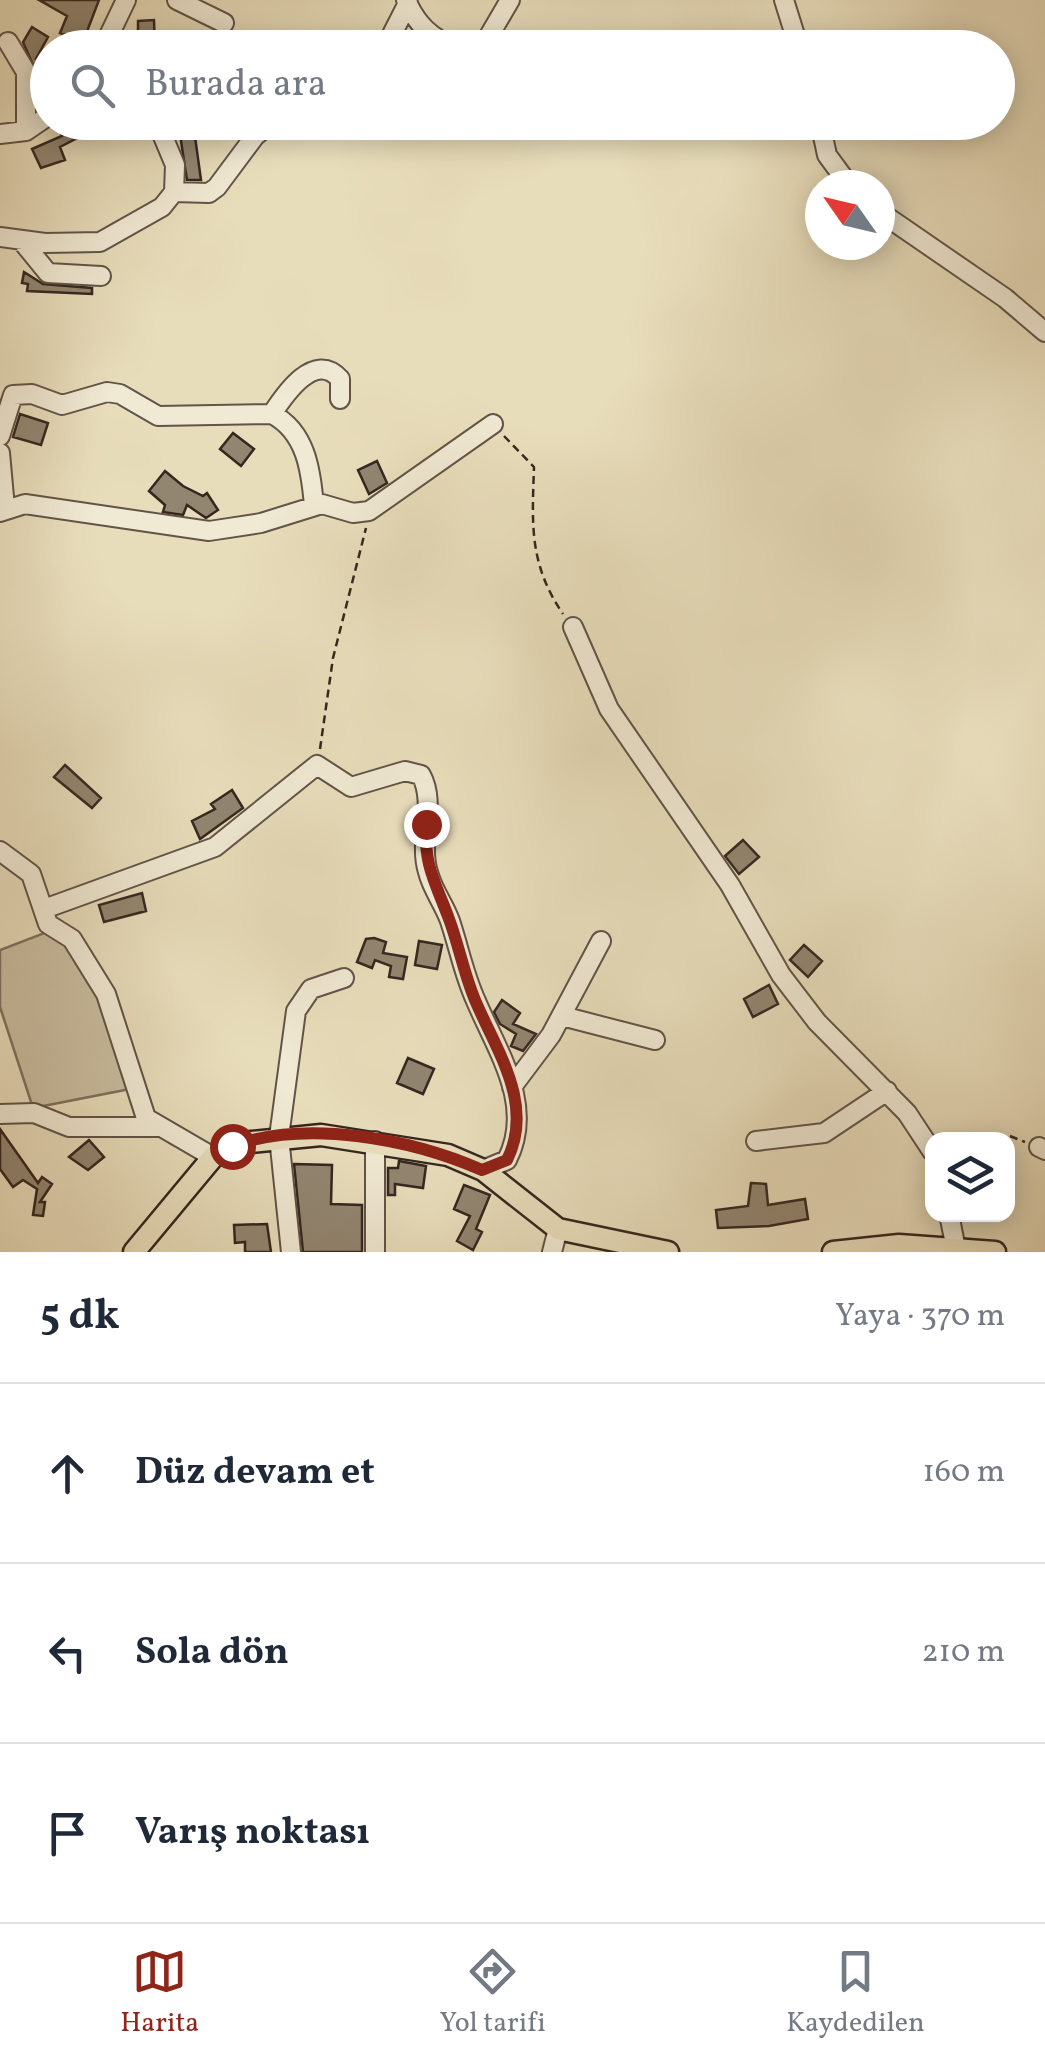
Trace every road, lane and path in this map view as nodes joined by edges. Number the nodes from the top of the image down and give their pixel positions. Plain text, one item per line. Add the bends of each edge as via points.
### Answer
1 (126, 0) edge
2 (177, 0) edge
3 (510, 0) edge
4 (784, 0) edge
5 (407, 2) edge
6 (224, 24) dead end
7 (112, 30) edge
8 (393, 30) edge
9 (427, 30) edge
10 (492, 30) edge
11 (793, 30) edge
12 (8, 42) dead end
13 (30, 128) edge
14 (26, 131) junction
15 (0, 134) edge
16 (164, 140) edge
17 (253, 140) edge
18 (824, 140) edge
19 (838, 170) edge
20 (174, 192) junction
21 (895, 222) edge
22 (0, 237) edge
23 (22, 240) junction
24 (101, 276) dead end
25 (1045, 332) edge
26 (340, 399) dead end
27 (272, 414) junction
28 (493, 424) joint
29 (0, 436) edge
30 (0, 453) edge
31 (314, 506) junction
32 (2, 510) edge
33 (368, 512) junction
34 (573, 627) joint
35 (317, 764) junction
36 (0, 851) edge
37 (44, 910) junction
38 (601, 940) dead end
39 (344, 978) dead end
40 (562, 1016) junction
41 (655, 1040) dead end
42 (512, 1087) junction
43 (888, 1091) junction
44 (0, 1114) edge
45 (160, 1127) junction
46 (279, 1136) junction
47 (374, 1141) junction
48 (756, 1141) dead end
49 (925, 1141) edge
50 (213, 1157) junction
51 (482, 1170) junction
52 (949, 1222) edge
53 (558, 1229) junction
54 (950, 1249) edge
55 (134, 1252) edge
56 (291, 1252) edge
57 (375, 1252) edge
58 (552, 1252) edge
59 (668, 1252) edge
60 (833, 1252) edge
61 (995, 1252) edge

1 - 7 street
2 - 6 street
3 - 10 street
4 - 11 street
5 - 8 street
5 - 9 street
12 - 14 street via 26,72
13 - 14 street
14 - 15 street
16 - 20 street via 175,165
17 - 20 street via 217,188
18 - 19 street
20 - 23 street via 162,207 100,242
21 - 25 street
22 - 23 street
23 - 24 street via 48,272
26 - 27 street via 340,379 319,370 298,380
27 - 29 street via 158,416 107,392 62,405 13,395
27 - 31 street via 302,444
28 - 33 street
28 - 34 path via 534,467 538,571
30 - 32 street
31 - 32 street via 209,532 42,506
31 - 33 street
33 - 35 path via 333,658
34 - 43 street via 609,709 730,885 781,976
35 - 37 street via 215,847
35 - 42 street via 351,787 405,771 421,775 429,790 428,872
36 - 37 street via 31,874
37 - 45 street via 48,924 72,939 106,994 146,1118
38 - 40 street
39 - 46 street via 310,990 299,1002
40 - 41 street
40 - 42 street
42 - 51 street via 513,1148 498,1167
43 - 48 street via 824,1133
43 - 49 street
44 - 45 street via 34,1113 69,1127
45 - 50 street
46 - 47 main road
46 - 50 main road
46 - 56 street
47 - 51 main road via 448,1155
47 - 57 street
50 - 55 main road
51 - 53 main road
52 - 54 street
53 - 58 street
53 - 59 main road
54 - 60 main road
54 - 61 main road

